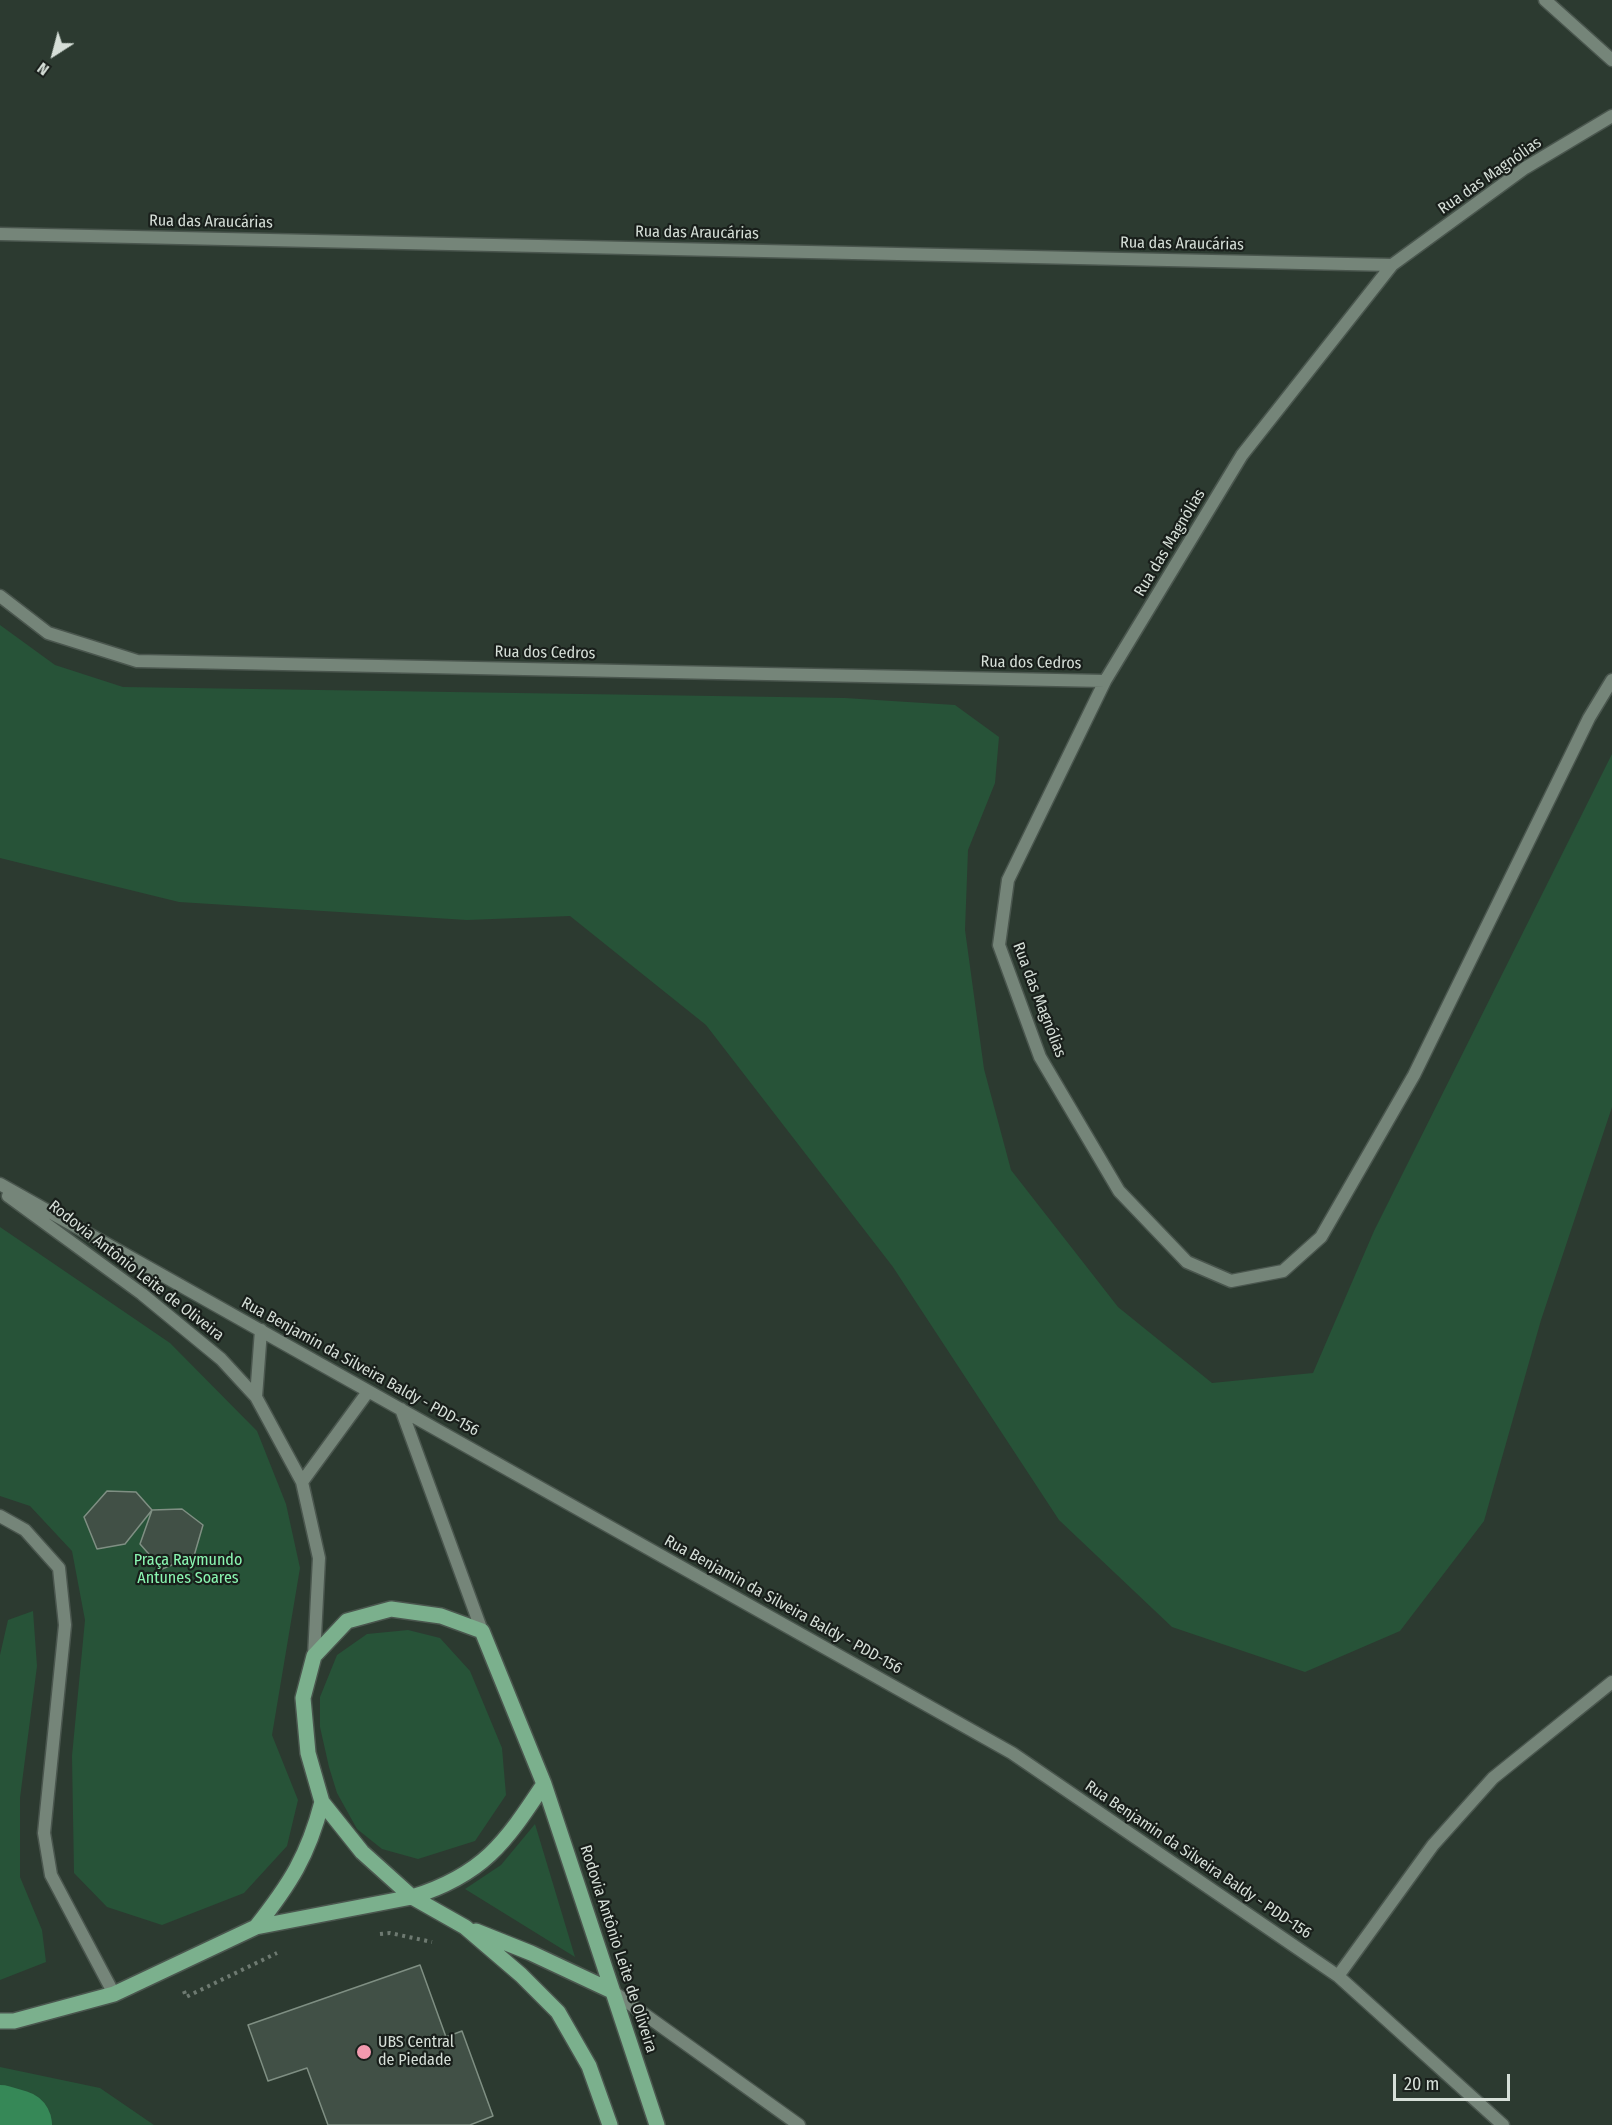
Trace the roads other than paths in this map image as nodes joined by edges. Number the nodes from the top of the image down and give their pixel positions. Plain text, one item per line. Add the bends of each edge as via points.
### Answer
1 (1545, 0) edge
2 (1612, 60) edge
3 (1612, 116) edge
4 (0, 234) edge
5 (1392, 266) junction
6 (0, 596) edge
7 (1612, 680) edge
8 (1105, 681) junction
9 (0, 1184) edge
10 (0, 1190) edge
11 (261, 1330) junction
12 (367, 1393) junction
13 (255, 1397) junction
14 (401, 1409) junction
15 (302, 1482) junction
16 (0, 1516) edge
17 (482, 1631) junction
18 (314, 1656) junction
19 (1612, 1682) edge
20 (544, 1784) junction
21 (322, 1802) junction
22 (412, 1897) junction
23 (256, 1927) junction
24 (465, 1927) junction
25 (1338, 1976) junction
26 (612, 1991) junction
27 (114, 1994) junction
28 (0, 2021) edge
29 (610, 2125) edge
30 (657, 2125) edge
31 (799, 2125) edge
32 (1503, 2125) edge

1 - 2 street
3 - 5 street, Rua das Magnólias via 1525,168
4 - 5 street, Rua das Araucárias
5 - 8 street, Rua das Magnólias via 1242,455
6 - 8 street, Rua dos Cedros via 48,633 137,661
7 - 8 street, Rua das Magnólias via 1589,718 1414,1075 1321,1237 1283,1271 1232,1281 1188,1262 1119,1191 1040,1058 999,945 1008,880
9 - 11 street, Rua Benjamin da Silveira Baldy - PDD-156
10 - 13 street, Rodovia Antônio Leite de Oliveira via 142,1294 221,1359
11 - 12 street, Rua Benjamin da Silveira Baldy - PDD-156
11 - 13 street
12 - 14 street, Rua Benjamin da Silveira Baldy - PDD-156
12 - 15 street
13 - 15 street, Rodovia Antônio Leite de Oliveira
14 - 17 street, Rodovia Antônio Leite de Oliveira
14 - 25 street, Rua Benjamin da Silveira Baldy - PDD-156 via 1012,1753
15 - 18 street, Rodovia Antônio Leite de Oliveira via 319,1558
16 - 27 street via 25,1530 59,1568 65,1625 44,1833 51,1875
17 - 18 main road, Rodovia Antônio Leite de Oliveira via 441,1616 391,1609 347,1621
17 - 20 main road, Rodovia Antônio Leite de Oliveira
18 - 21 main road, Rodovia Antônio Leite de Oliveira via 303,1698 308,1753
19 - 25 street via 1493,1778 1433,1845
20 - 22 main road via 515,1829 482,1863 444,1887
20 - 26 main road, Rodovia Antônio Leite de Oliveira
21 - 22 main road, Rodovia Antônio Leite de Oliveira via 362,1852
21 - 23 main road via 300,1867
22 - 23 main road
22 - 24 main road, Rodovia Antônio Leite de Oliveira
23 - 27 main road
24 - 26 main road
24 - 29 main road, Rodovia Antônio Leite de Oliveira via 558,2012 590,2066
25 - 32 street, Rua Benjamin da Silveira Baldy - PDD-156
26 - 30 main road, Rodovia Antônio Leite de Oliveira
26 - 31 street
27 - 28 main road via 14,2021

